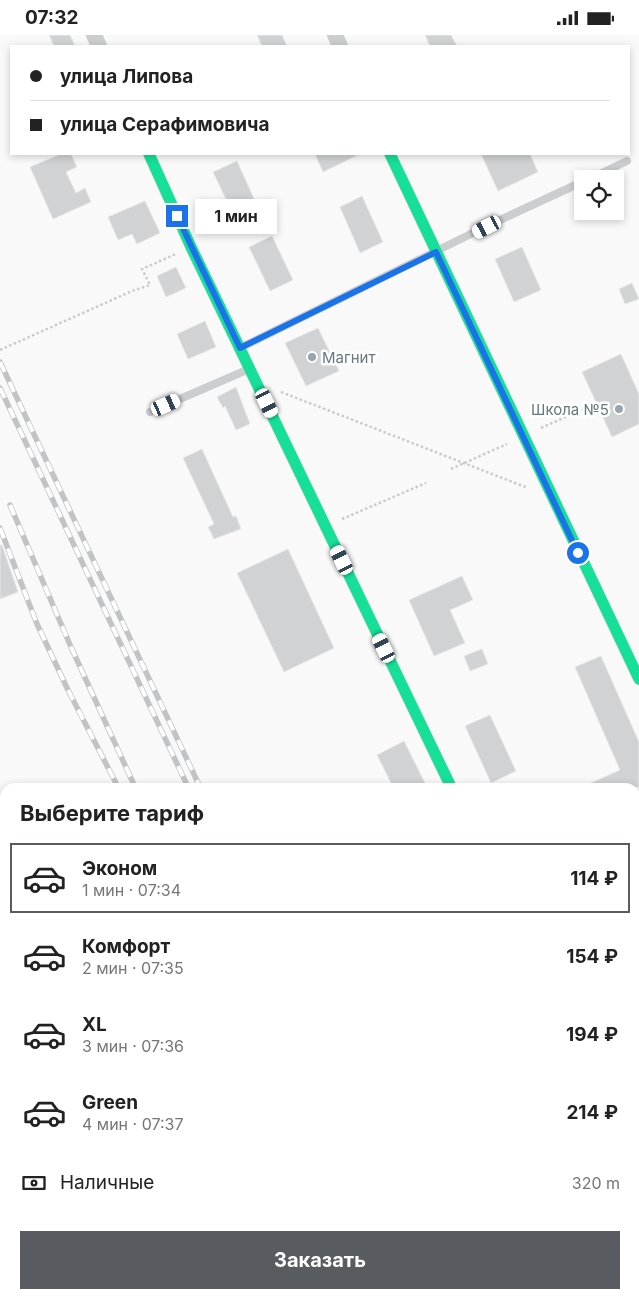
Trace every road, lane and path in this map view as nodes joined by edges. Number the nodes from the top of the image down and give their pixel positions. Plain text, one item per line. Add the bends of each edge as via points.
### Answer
1 (149, 155) edge
2 (390, 155) edge
3 (626, 161) dead end
4 (608, 170) edge
5 (574, 186) edge
6 (191, 247) junction
7 (436, 252) junction
8 (240, 348) junction
9 (0, 350) edge
10 (250, 368) junction
11 (278, 391) dead end
12 (150, 412) dead end
13 (426, 483) dead end
14 (552, 497) junction
15 (337, 521) dead end
16 (639, 679) edge
17 (449, 783) edge

1 - 6 street
2 - 7 street
3 - 4 lane
5 - 7 lane
6 - 8 street
6 - 9 path via 142,269 150,285
7 - 8 lane
7 - 14 street
8 - 10 street
10 - 12 lane
10 - 17 street
11 - 14 path
13 - 15 path
14 - 16 street

